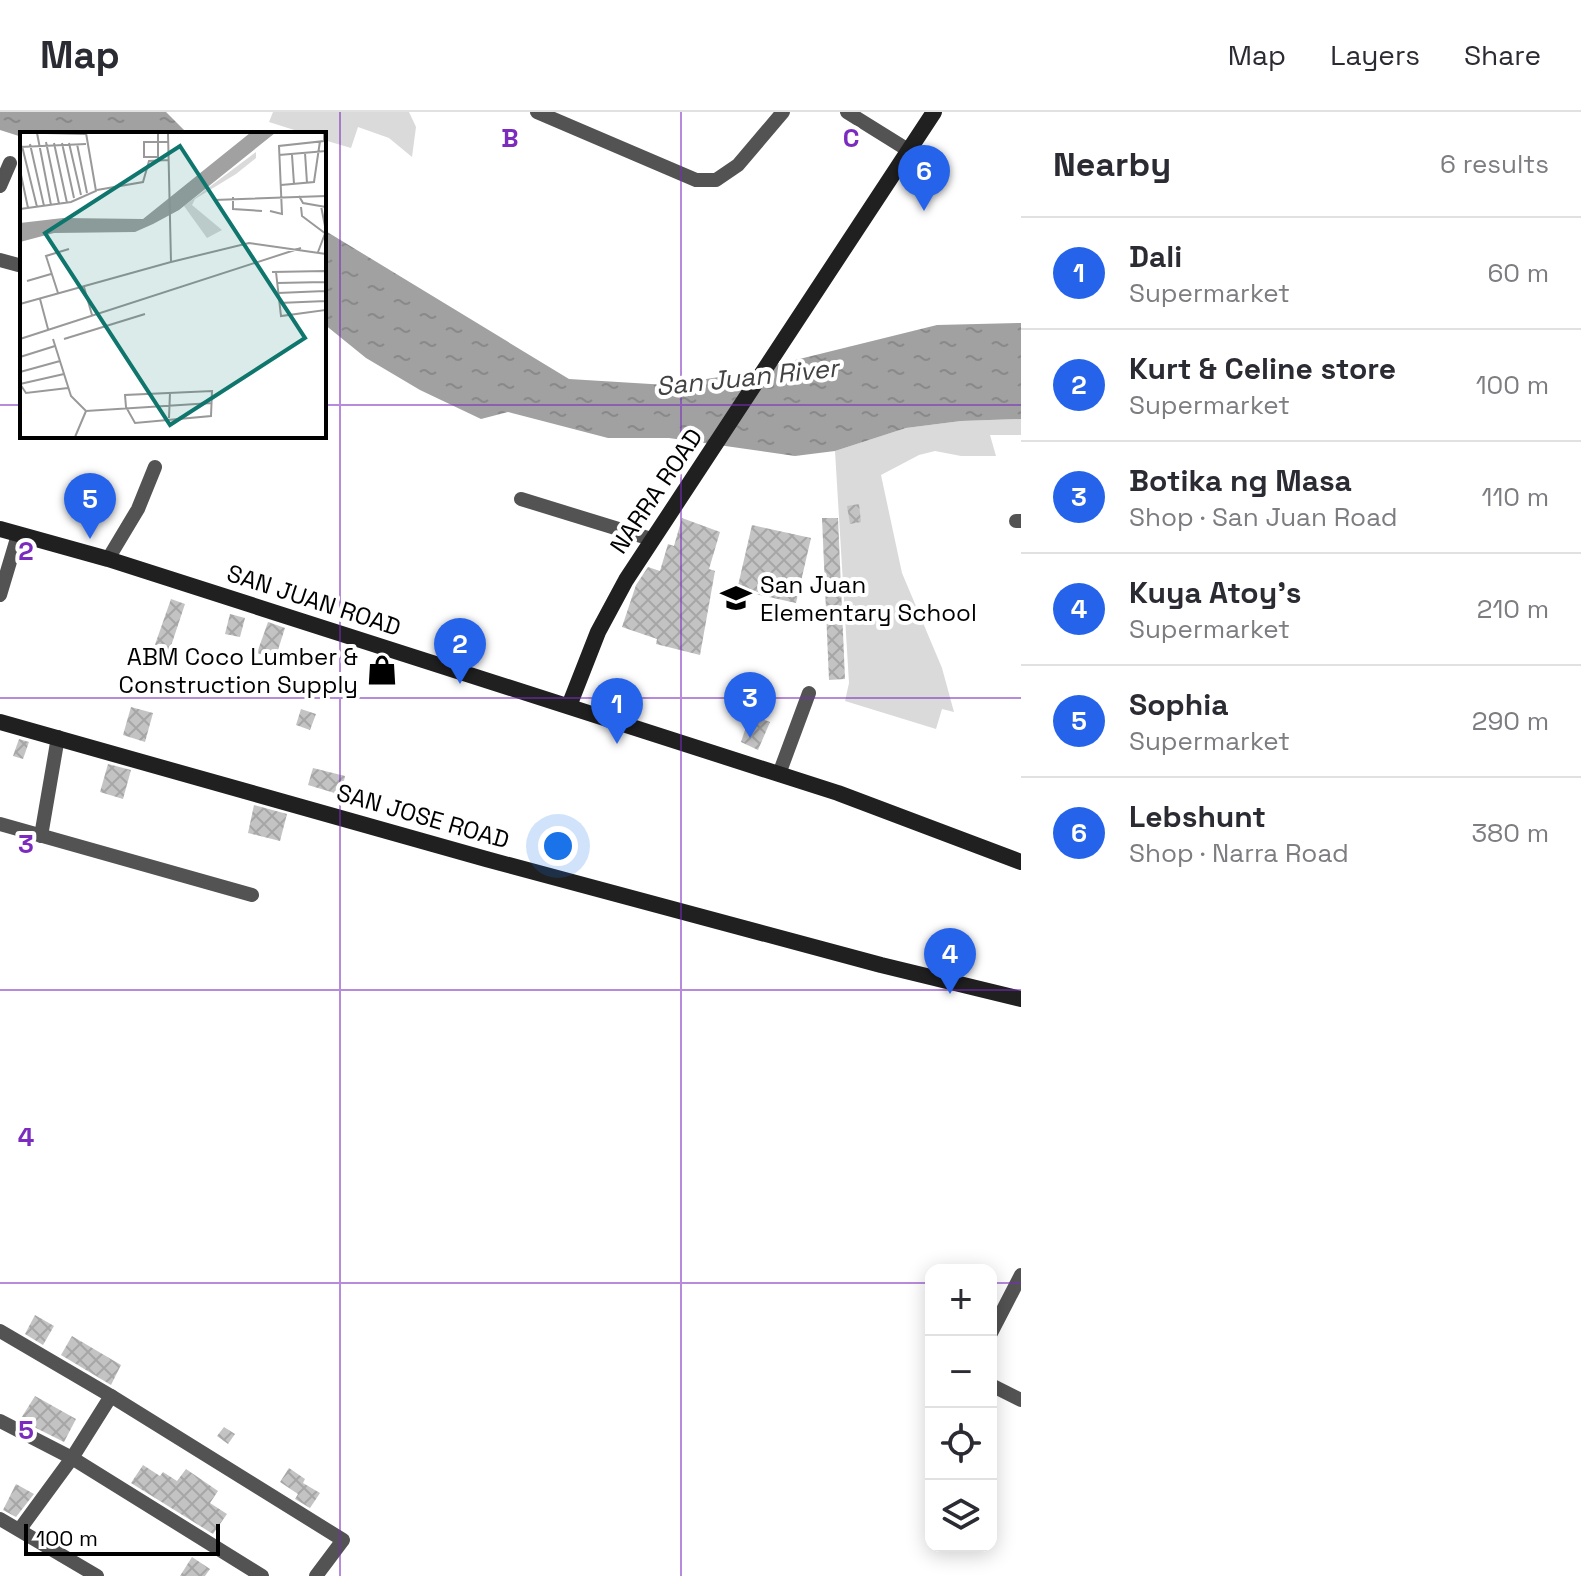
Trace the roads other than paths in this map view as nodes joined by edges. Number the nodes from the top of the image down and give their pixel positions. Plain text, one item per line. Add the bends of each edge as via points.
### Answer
1 (537, 112) edge
2 (783, 112) edge
3 (847, 112) edge
4 (934, 112) edge
5 (908, 150) junction
6 (10, 163) dead end
7 (0, 186) edge
8 (0, 260) edge
9 (20, 265) edge
10 (155, 467) dead end
11 (521, 499) dead end
12 (0, 529) edge
13 (18, 535) junction
14 (651, 539) junction
15 (108, 559) junction
16 (0, 595) edge
17 (809, 693) dead end
18 (569, 706) junction
19 (0, 722) edge
20 (58, 737) junction
21 (779, 774) junction
22 (0, 824) edge
23 (41, 836) junction
24 (1021, 862) edge
25 (252, 895) dead end
26 (1021, 999) edge
27 (1021, 1275) edge
28 (1015, 1301) edge
29 (997, 1325) edge
30 (0, 1331) edge
31 (997, 1388) edge
32 (111, 1396) junction
33 (1021, 1400) edge
34 (0, 1421) edge
35 (72, 1458) junction
36 (0, 1519) edge
37 (20, 1529) junction
38 (97, 1576) edge
39 (262, 1576) edge
40 (316, 1576) edge

1 - 2 street via 696,180 716,180 738,165
3 - 5 street
4 - 5 street, NARRA ROAD
5 - 14 street, NARRA ROAD
6 - 7 street
8 - 9 street
10 - 15 street
11 - 14 street
12 - 13 street, SAN JUAN ROAD
13 - 15 street, SAN JUAN ROAD
13 - 16 street
14 - 18 street, NARRA ROAD via 610,608
15 - 18 street, SAN JUAN ROAD
17 - 21 street
18 - 21 street, SAN JUAN ROAD
19 - 20 street, SAN JOSE ROAD
20 - 23 street
20 - 26 street, SAN JOSE ROAD via 501,863
21 - 24 street, SAN JUAN ROAD
22 - 23 street
23 - 25 street
27 - 28 street
28 - 29 street
30 - 32 street
31 - 33 street
32 - 35 street
32 - 40 street via 343,1540
34 - 35 street
35 - 37 street
35 - 39 street
36 - 37 street
37 - 38 street

